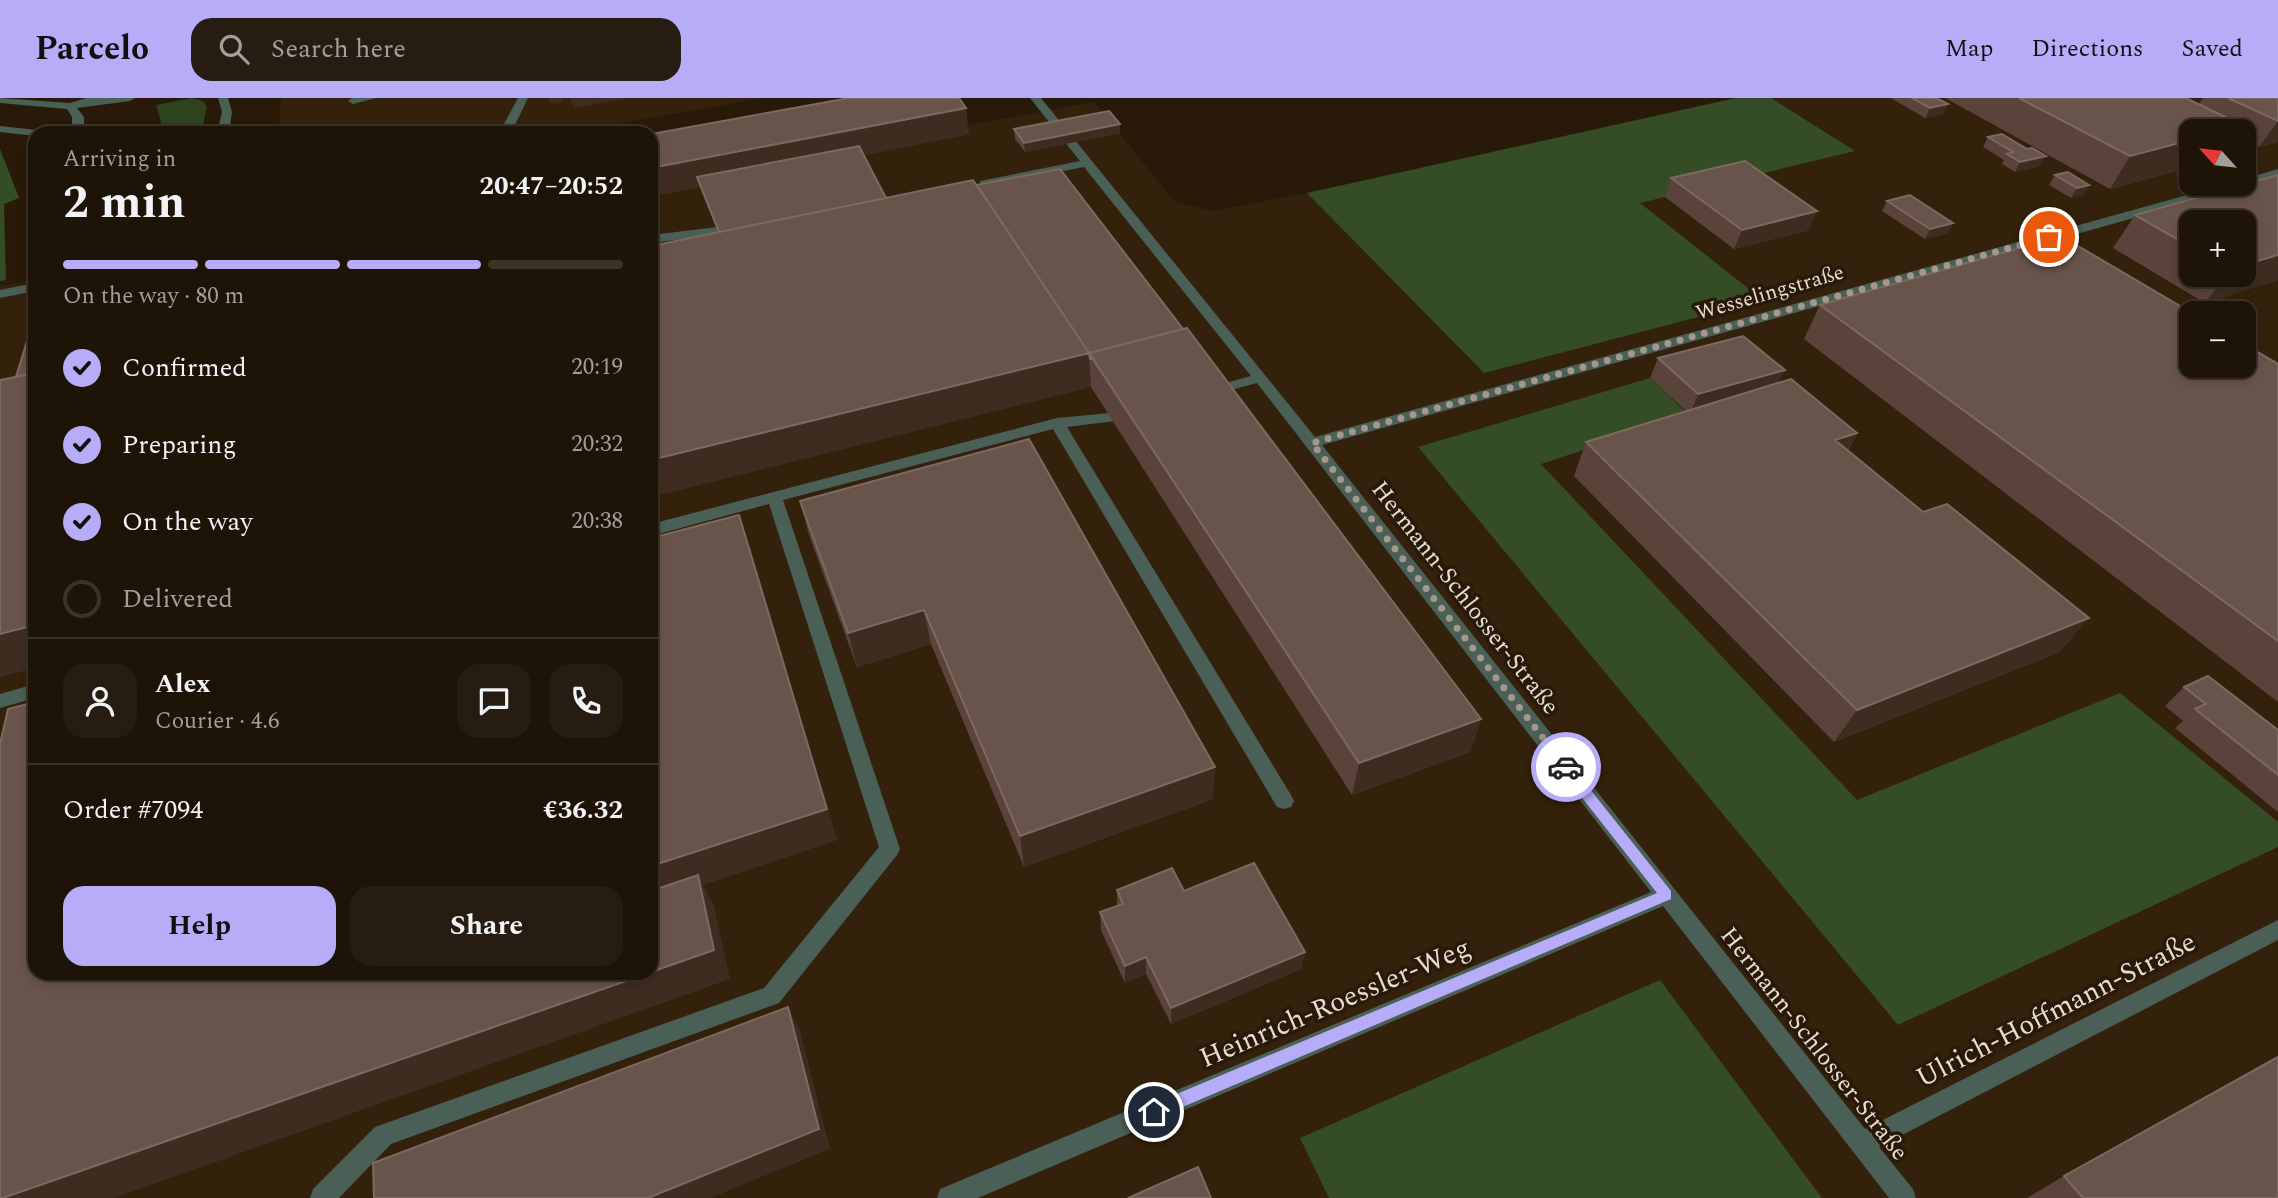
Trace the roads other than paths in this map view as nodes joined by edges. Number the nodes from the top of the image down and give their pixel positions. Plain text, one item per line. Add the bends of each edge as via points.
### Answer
1 (53, 98) edge
2 (97, 98) edge
3 (130, 98) edge
4 (223, 98) edge
5 (371, 98) edge
6 (523, 98) edge
7 (1035, 98) edge
8 (0, 100) edge
9 (353, 101) dead end
10 (71, 106) junction
11 (78, 126) edge
12 (224, 126) edge
13 (509, 126) edge
14 (0, 129) edge
15 (28, 132) edge
16 (1087, 163) junction
17 (2278, 173) edge
18 (2256, 179) edge
19 (976, 186) edge
20 (2199, 196) edge
21 (718, 231) edge
22 (658, 238) edge
23 (28, 288) edge
24 (0, 294) edge
25 (1260, 378) junction
26 (1208, 392) edge
27 (1110, 418) edge
28 (1057, 423) junction
29 (1312, 443) junction
30 (774, 497) junction
31 (658, 528) edge
32 (28, 693) edge
33 (0, 701) edge
34 (1284, 801) dead end
35 (1666, 895) junction
36 (2278, 929) edge
37 (1861, 1144) junction
38 (322, 1198) edge
39 (949, 1198) edge
40 (1904, 1198) edge

1 - 10 street
2 - 10 street
3 - 10 street
4 - 12 street
5 - 9 street
6 - 13 street
7 - 16 street, Hermann-Schlosser-Straße
8 - 10 street
10 - 11 street
14 - 15 street
16 - 19 street
16 - 25 street, Hermann-Schlosser-Straße
17 - 18 street, Wesselingstraße
20 - 29 street, Wesselingstraße via 2055,241
21 - 22 street
23 - 24 street
25 - 26 street
25 - 29 street, Hermann-Schlosser-Straße
27 - 28 street
28 - 30 street
28 - 34 street
29 - 35 street, Hermann-Schlosser-Straße
30 - 31 street
30 - 38 street via 890,849 771,996 383,1135
32 - 33 street
35 - 37 street, Hermann-Schlosser-Straße
35 - 39 street, Heinrich-Roessler-Weg
36 - 37 street, Ulrich-Hoffmann-Straße
37 - 40 street, Hermann-Schlosser-Straße

